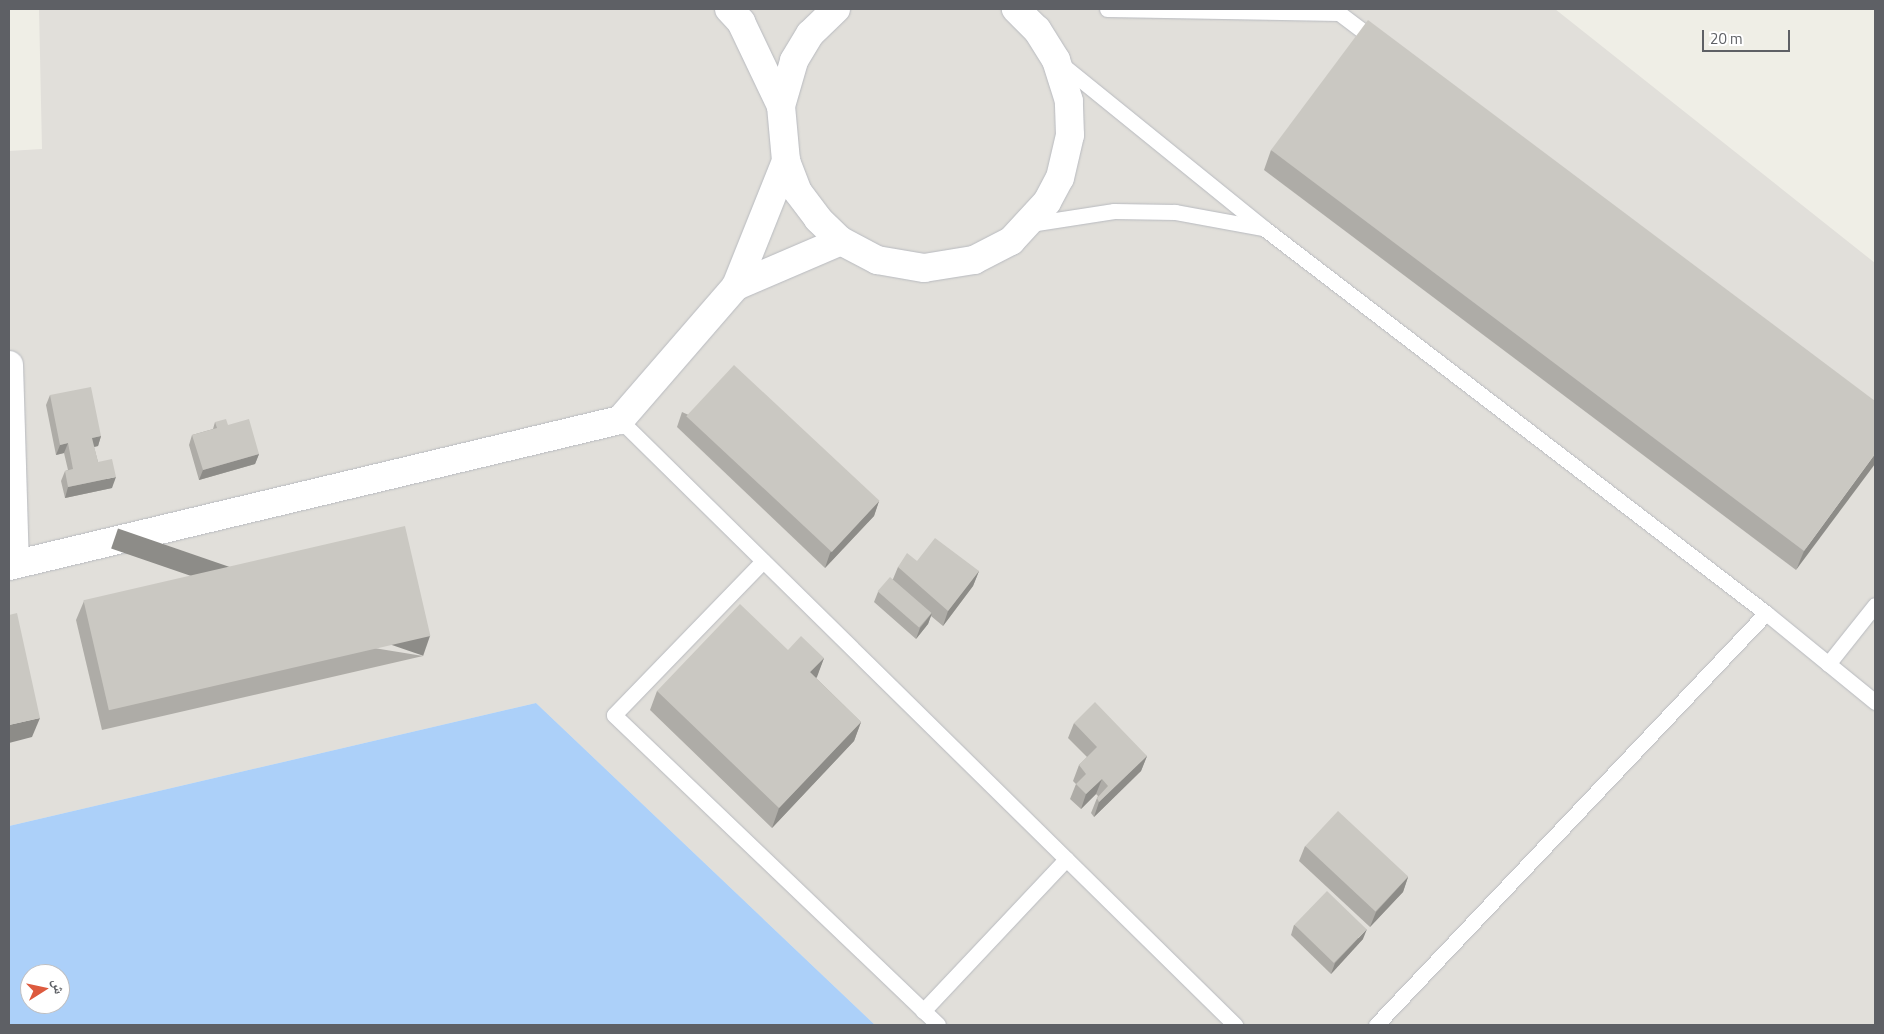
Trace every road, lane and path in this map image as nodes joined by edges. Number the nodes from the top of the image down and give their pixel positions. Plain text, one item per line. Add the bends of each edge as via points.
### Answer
1 (729, 9) edge
2 (836, 9) edge
3 (1016, 9) edge
4 (1107, 9) edge
5 (1386, 49) edge
6 (1056, 60) junction
7 (781, 106) junction
8 (786, 161) junction
9 (1030, 224) junction
10 (1265, 229) junction
11 (841, 241) junction
12 (736, 286) junction
13 (9, 365) edge
14 (620, 420) junction
15 (764, 561) junction
16 (12, 565) edge
17 (1875, 605) edge
18 (1766, 612) junction
19 (1828, 664) junction
20 (1875, 702) edge
21 (1066, 859) junction
22 (923, 1011) junction
23 (938, 1025) edge
24 (1235, 1025) edge
25 (1376, 1025) edge

1 - 7 street via 741,22
2 - 7 street via 810,34 794,61
3 - 6 street via 1037,30
4 - 5 lane via 1339,13
6 - 9 street via 1069,101 1070,135 1060,178
6 - 10 lane
7 - 8 street
8 - 11 street via 798,192 818,219
8 - 12 street
9 - 10 lane via 1114,211 1175,212
9 - 11 street via 1011,241 974,260 924,268 877,260
10 - 18 lane
11 - 12 street
12 - 14 street
13 - 16 street
14 - 15 lane
14 - 16 street
15 - 21 lane
15 - 22 lane via 614,715
17 - 19 lane
18 - 19 lane
18 - 25 lane
19 - 20 lane
21 - 22 lane
21 - 24 lane
22 - 23 lane

